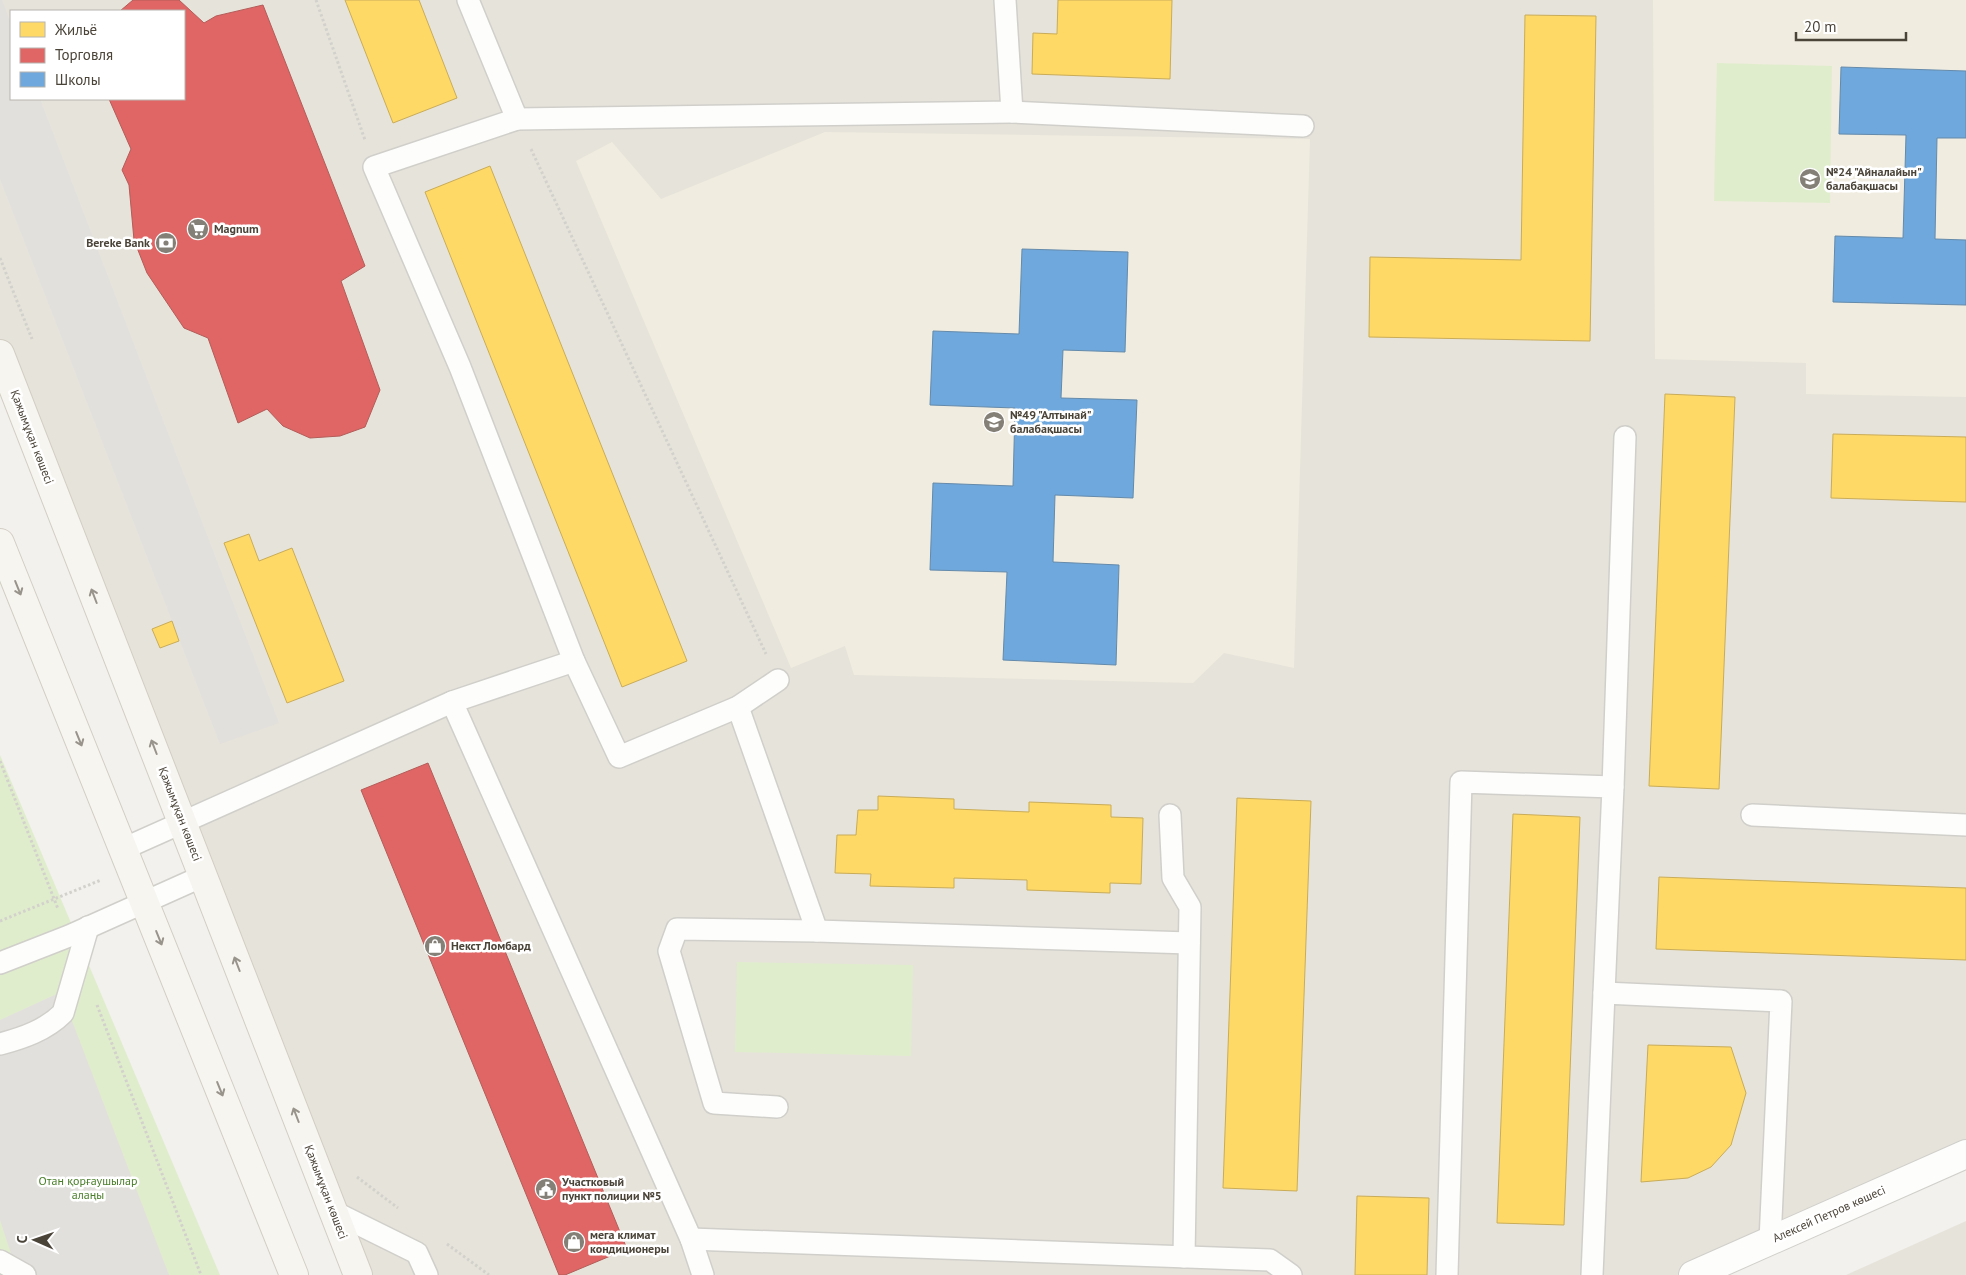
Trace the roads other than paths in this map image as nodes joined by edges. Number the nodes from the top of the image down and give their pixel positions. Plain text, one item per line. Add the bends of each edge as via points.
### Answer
1 (468, 0) edge
2 (1004, 0) edge
3 (1012, 112) junction
4 (517, 119) junction
5 (1303, 126) dead end
6 (0, 354) edge
7 (1625, 437) dead end
8 (0, 543) edge
9 (574, 661) junction
10 (778, 680) road end
11 (452, 702) junction
12 (738, 707) junction
13 (1614, 786) junction
14 (1170, 815) dead end
15 (1752, 815) dead end
16 (183, 822) junction
17 (1966, 825) edge
18 (127, 859) junction
19 (203, 876) junction
20 (144, 901) junction
21 (817, 931) junction
22 (78, 932) junction
23 (1189, 943) junction
24 (2, 959) edge
25 (1604, 993) junction
26 (0, 1044) edge
27 (777, 1107) dead end
28 (1966, 1154) edge
29 (334, 1212) junction
30 (691, 1239) junction
31 (1770, 1241) junction
32 (1184, 1257) junction
33 (0, 1262) edge
34 (25, 1275) edge
35 (294, 1275) edge
36 (358, 1275) edge
37 (427, 1275) edge
38 (703, 1275) edge
39 (1291, 1275) edge
40 (1447, 1275) edge
41 (1592, 1275) edge
42 (1693, 1275) edge

1 - 4 lane
2 - 3 lane
3 - 4 lane
3 - 5 lane
4 - 9 lane via 374,167 460,367
16 -> 6 main road, Қажымұқан көшесі
7 - 13 lane
8 -> 18 main road
9 - 11 lane
9 - 12 lane via 619,757
10 - 12 lane
11 - 16 lane
11 - 30 lane
12 - 21 lane
13 - 25 lane
13 - 40 lane via 1461,782
14 - 23 lane via 1172,878 1190,907
15 - 17 lane
16 - 18 lane
16 - 19 main road, Қажымұқан көшесі
18 - 20 main road
19 - 20 lane
29 -> 19 main road, Қажымұқан көшесі
20 - 22 lane
20 -> 35 main road
21 - 23 lane
21 - 27 lane via 678,929 669,951 714,1103
22 - 24 lane
22 - 26 lane via 79,956 63,1013 39,1030
23 - 32 lane
25 - 31 lane via 1781,1001
25 - 41 lane
28 - 31 street, Алексей Петров көшесі
29 - 36 main road, Қажымұқан көшесі
29 - 37 lane via 417,1253
30 - 32 lane
30 - 38 lane
31 - 42 street, Алексей Петров көшесі
32 - 39 lane via 1270,1260
33 - 34 lane

